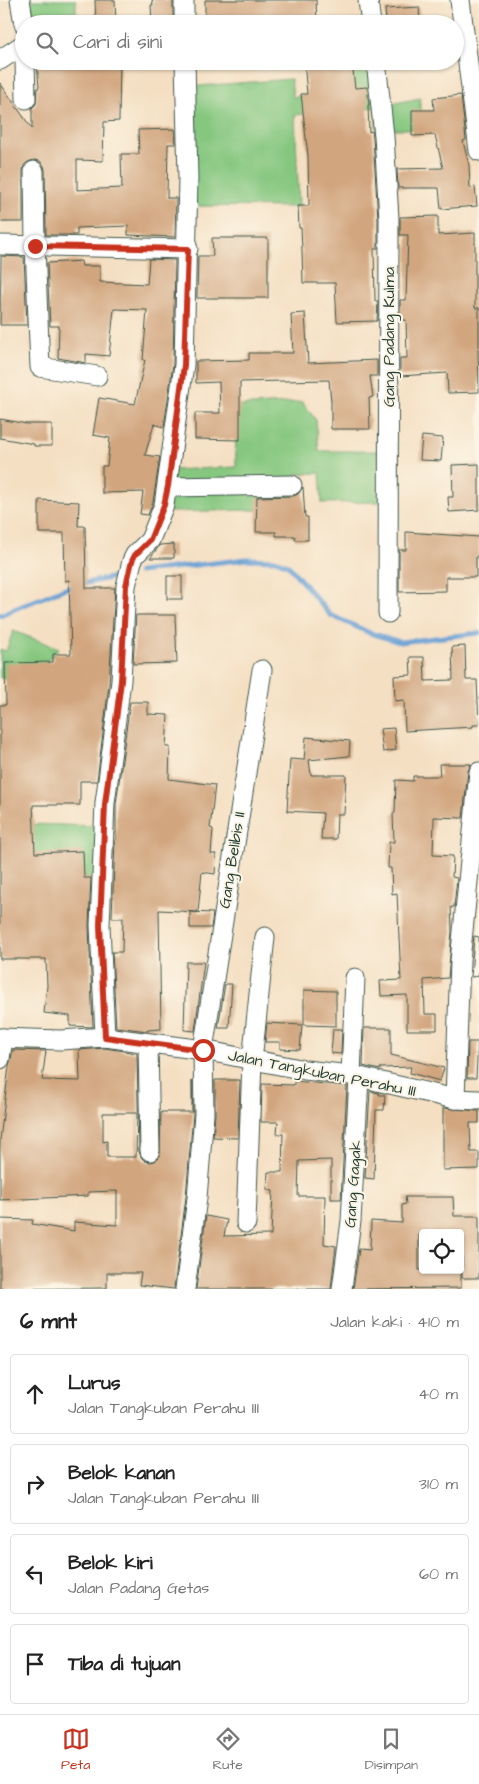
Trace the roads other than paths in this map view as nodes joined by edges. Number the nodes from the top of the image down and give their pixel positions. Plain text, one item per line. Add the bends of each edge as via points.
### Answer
1 (20, 0) edge
2 (184, 0) edge
3 (368, 0) edge
4 (460, 0) edge
5 (22, 15) edge
6 (184, 15) edge
7 (370, 15) edge
8 (462, 15) edge
9 (464, 32) edge
10 (15, 50) edge
11 (0, 60) edge
12 (25, 70) edge
13 (185, 70) edge
14 (377, 70) edge
15 (26, 98) dead end
16 (479, 151) edge
17 (34, 171) dead end
18 (0, 245) edge
19 (35, 246) junction
20 (188, 249) junction
21 (97, 376) dead end
22 (292, 485) dead end
23 (168, 486) junction
24 (388, 613) dead end
25 (262, 670) dead end
26 (479, 772) edge
27 (265, 937) dead end
28 (354, 978) dead end
29 (105, 1037) junction
30 (1, 1038) edge
31 (148, 1043) junction
32 (203, 1050) junction
33 (0, 1059) edge
34 (252, 1061) junction
35 (355, 1076) junction
36 (455, 1099) junction
37 (479, 1100) edge
38 (150, 1151) dead end
39 (246, 1223) dead end
40 (185, 1289) edge
41 (342, 1289) edge

1 - 5 street
2 - 6 street
3 - 7 street
4 - 8 street
9 - 16 street
10 - 11 street
12 - 15 street
13 - 20 street
14 - 24 street, Gang Padang Kulma via 389,219
17 - 19 street
18 - 19 street
19 - 20 street
19 - 21 street via 40,367
20 - 23 street via 184,365
22 - 23 street
23 - 29 street via 150,540 135,555 126,586 121,681 105,804 100,925
25 - 32 street, Gang Belibis II
26 - 36 street via 460,961
27 - 34 street
28 - 35 street, Gang Gagak
29 - 30 street, Jalan Tangkuban Perahu III via 61,1040
29 - 31 street, Jalan Tangkuban Perahu III
30 - 33 street, Jalan Tangkuban Perahu III
31 - 32 street, Jalan Tangkuban Perahu III
31 - 38 street
32 - 34 street, Jalan Tangkuban Perahu III
32 - 40 street, Gang Belibis II via 204,1114
34 - 35 street, Jalan Tangkuban Perahu III
34 - 39 street
35 - 36 street, Jalan Tangkuban Perahu III
35 - 41 street, Gang Gagak via 351,1221
36 - 37 street, Jalan Tangkuban Perahu III

